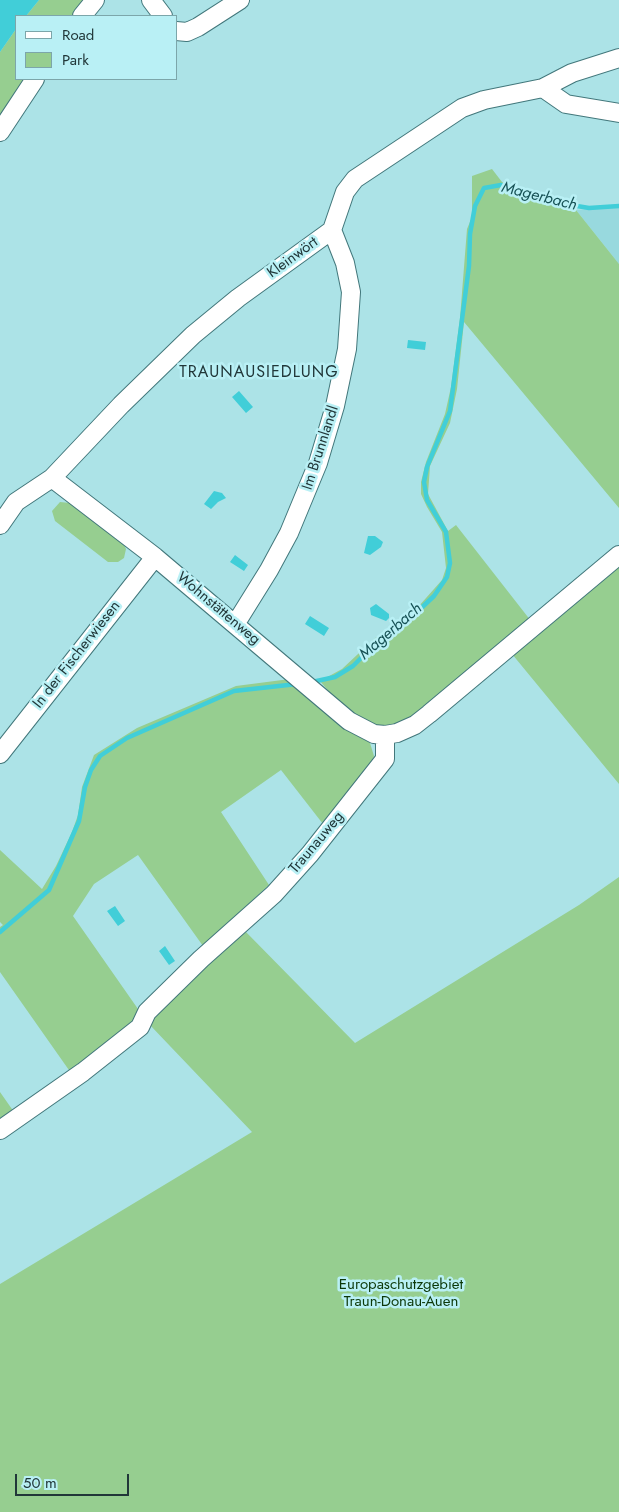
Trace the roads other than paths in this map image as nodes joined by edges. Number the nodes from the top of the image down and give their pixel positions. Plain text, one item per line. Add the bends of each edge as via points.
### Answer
1 (95, 0) edge
2 (152, 0) edge
3 (240, 0) edge
4 (83, 15) edge
5 (161, 15) edge
6 (178, 30) edge
7 (619, 58) edge
8 (34, 80) edge
9 (543, 88) junction
10 (619, 113) edge
11 (0, 132) edge
12 (332, 230) junction
13 (52, 478) junction
14 (0, 525) edge
15 (619, 555) edge
16 (155, 557) junction
17 (236, 623) junction
18 (385, 734) junction
19 (0, 754) edge
20 (0, 1130) edge

1 - 4 street
2 - 5 street
3 - 6 street via 198,28 187,32
7 - 9 street, Kleinwört via 572,73
8 - 11 street
9 - 10 street via 566,104
9 - 12 street, Kleinwört via 462,108 355,179 345,192
12 - 13 street, Kleinwört via 193,335 121,404
12 - 17 street, Im Brunnlandl via 345,263 351,292 350,324 337,396 306,495 269,570
13 - 14 street, Kleinwört via 16,502
13 - 16 street, Wohnstättenweg
15 - 18 street via 415,725
16 - 17 street, Wohnstättenweg
16 - 19 street, In der Fischerwiesen
17 - 18 street, Wohnstättenweg via 360,728 374,734
18 - 20 street, Traunauweg via 385,758 310,854 274,894 147,1012 140,1028

